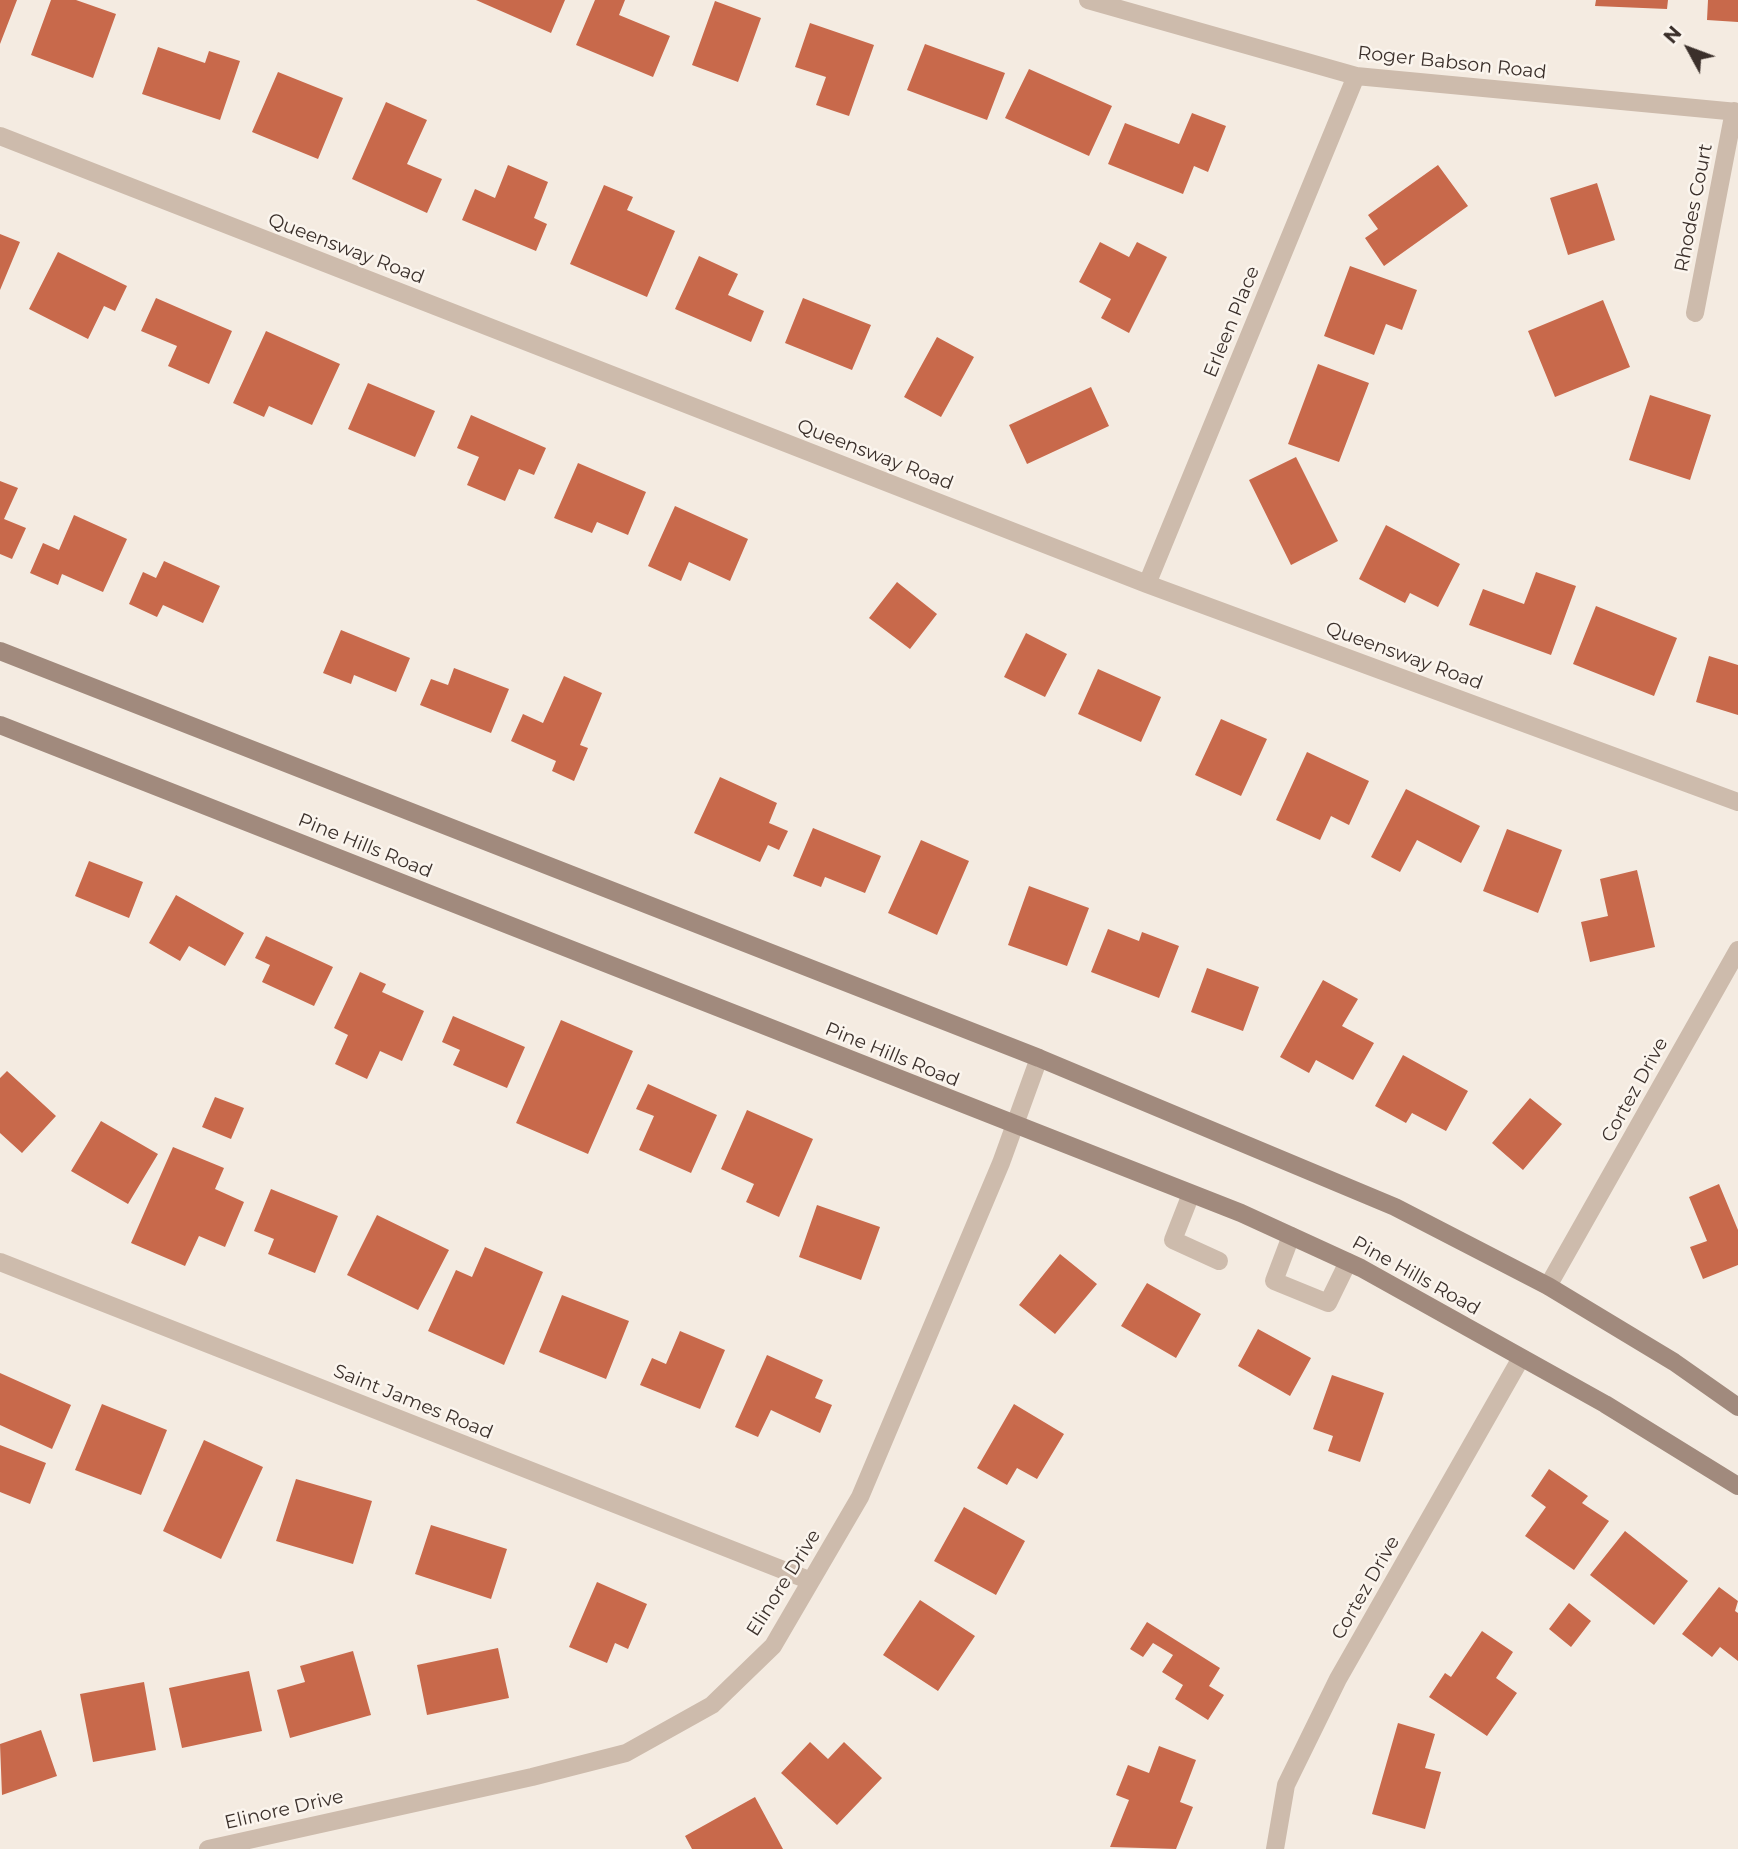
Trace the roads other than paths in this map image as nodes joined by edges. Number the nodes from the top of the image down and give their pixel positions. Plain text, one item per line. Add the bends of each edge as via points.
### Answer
1 (1088, 0) edge
2 (1356, 76) junction
3 (1736, 111) edge
4 (0, 136) edge
5 (1695, 313) dead end
6 (1147, 584) junction
7 (0, 651) edge
8 (0, 725) edge
9 (1738, 802) edge
10 (1738, 950) edge
11 (1039, 1058) junction
12 (1014, 1126) junction
13 (1191, 1194) junction
14 (1291, 1236) junction
15 (1219, 1261) dead end
16 (0, 1262) edge
17 (1348, 1262) junction
18 (1548, 1286) junction
19 (1521, 1358) junction
20 (1738, 1407) edge
21 (1738, 1486) edge
22 (811, 1581) junction
23 (208, 1849) edge
24 (1275, 1849) edge

1 - 2 street, Roger Babson Road
2 - 3 street, Roger Babson Road
2 - 6 street, Erleen Place
3 - 5 street, Rhodes Court
4 - 6 street, Queensway Road
6 - 9 street, Queensway Road
7 - 11 main road
8 - 12 main road, Pine Hills Road
10 - 18 street, Cortez Drive
11 - 12 street, Elinore Drive
11 - 18 main road via 1395,1206
12 - 13 main road, Pine Hills Road
12 - 22 street, Elinore Drive via 860,1497
13 - 14 main road, Pine Hills Road
13 - 15 street via 1173,1240
14 - 17 main road, Pine Hills Road
14 - 17 street via 1274,1281 1328,1303
16 - 22 street, Saint James Road
17 - 19 main road, Pine Hills Road
18 - 20 main road via 1674,1362
19 - 21 main road, Pine Hills Road
19 - 24 street, Cortez Drive via 1338,1679 1286,1785
22 - 23 street, Elinore Drive via 773,1646 712,1705 626,1753

